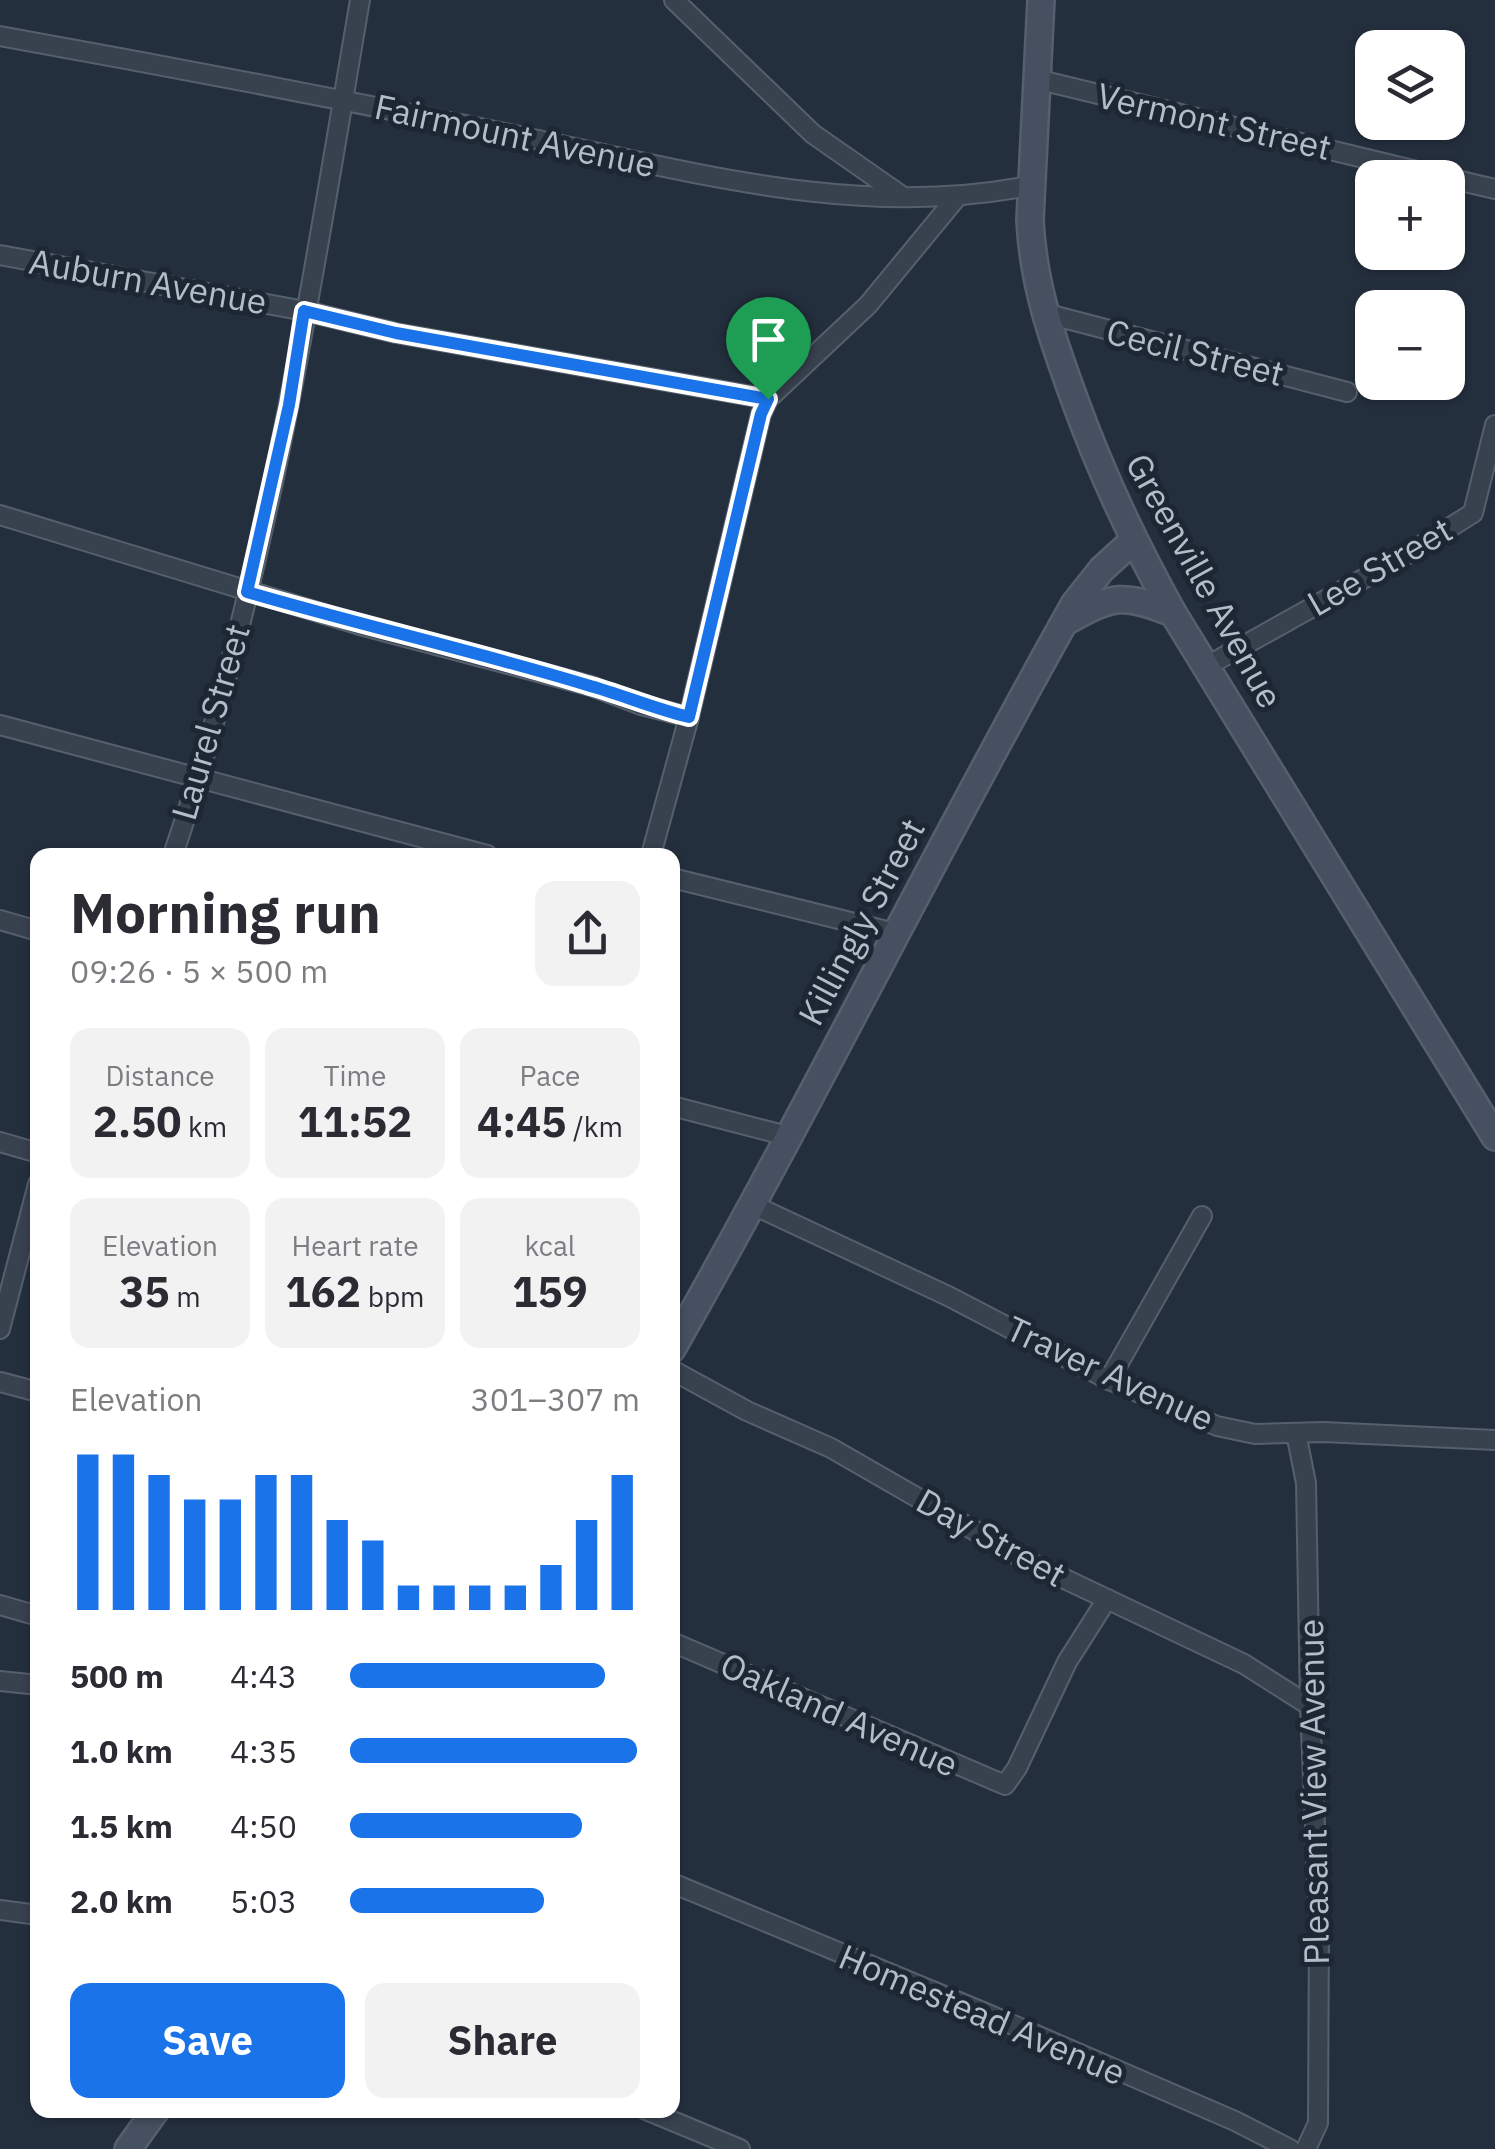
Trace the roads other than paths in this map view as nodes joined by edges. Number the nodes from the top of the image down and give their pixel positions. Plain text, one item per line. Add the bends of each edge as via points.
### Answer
1 (360, 0) edge
2 (674, 0) edge
3 (1042, 0) edge
4 (0, 36) edge
5 (1040, 80) junction
6 (342, 101) junction
7 (1372, 160) edge
8 (1465, 182) edge
9 (1033, 184) junction
10 (1495, 189) edge
11 (957, 197) junction
12 (907, 199) junction
13 (0, 255) edge
14 (304, 311) junction
15 (1044, 314) junction
16 (1347, 392) dead end
17 (768, 399) junction
18 (1495, 425) edge
19 (1486, 499) edge
20 (0, 514) edge
21 (1133, 541) junction
22 (247, 592) junction
23 (1173, 613) junction
24 (1063, 624) junction
25 (1207, 666) junction
26 (689, 717) junction
27 (0, 726) edge
28 (199, 778) junction
29 (175, 848) edge
30 (462, 848) edge
31 (653, 848) edge
32 (680, 880) edge
33 (0, 920) edge
34 (30, 929) edge
35 (894, 933) junction
36 (680, 1108) edge
37 (787, 1136) junction
38 (1495, 1137) edge
39 (0, 1142) edge
40 (30, 1151) edge
41 (750, 1204) junction
42 (30, 1215) edge
43 (1202, 1216) dead end
44 (0, 1329) edge
45 (680, 1330) edge
46 (680, 1374) edge
47 (1109, 1380) junction
48 (0, 1382) edge
49 (30, 1390) edge
50 (1296, 1433) junction
51 (1495, 1440) edge
52 (1106, 1600) junction
53 (0, 1605) edge
54 (30, 1614) edge
55 (680, 1645) edge
56 (0, 1681) edge
57 (30, 1684) edge
58 (1310, 1706) junction
59 (680, 1885) edge
60 (3, 1914) edge
61 (30, 1915) edge
62 (150, 2118) edge
63 (665, 2118) edge
64 (129, 2149) edge
65 (740, 2149) edge
66 (1290, 2149) edge
67 (1306, 2149) edge

1 - 6 street, Laurel Street
2 - 12 street via 812,134
3 - 5 main road, Greenville Avenue
4 - 6 street, Fairmount Avenue
5 - 7 street, Vermont Street
5 - 9 main road, Greenville Avenue
6 - 12 street, Fairmount Avenue via 681,170
6 - 14 street, Laurel Street
8 - 10 street, Vermont Street
9 - 11 street, Fairmount Avenue
9 - 15 main road, Greenville Avenue via 1032,255
11 - 12 street, Fairmount Avenue
11 - 17 street via 868,305
13 - 14 street, Auburn Avenue
14 - 17 street, Auburn Avenue
14 - 22 street, Laurel Street
15 - 16 street, Cecil Street
15 - 21 main road, Greenville Avenue
17 - 26 street
18 - 19 street, Lee Street
19 - 25 street, Lee Street via 1406,555
20 - 22 street
21 - 23 main road, Greenville Avenue
21 - 24 main road, Killingly Street via 1075,602
22 - 26 street
22 - 28 street, Laurel Street
23 - 24 main road via 1124,597
23 - 25 main road, Greenville Avenue
24 - 35 main road, Killingly Street
25 - 38 main road, Greenville Avenue
26 - 31 street
27 - 28 street
28 - 29 street, Laurel Street
28 - 30 street
32 - 35 street
33 - 34 street
35 - 37 main road, Killingly Street
36 - 37 street
37 - 41 main road, Killingly Street
39 - 40 street
41 - 45 main road, Killingly Street
41 - 47 street, Traver Avenue
42 - 44 street
43 - 47 street
46 - 52 street, Day Street via 831,1448
47 - 50 street, Traver Avenue via 1217,1426
48 - 49 street
50 - 51 street, Traver Avenue
50 - 58 street, Pleasant View Avenue via 1306,1483
52 - 55 street, Oakland Avenue via 1005,1786
52 - 58 street, Day Street via 1244,1664
53 - 54 street
56 - 57 street
58 - 67 street, Pleasant View Avenue via 1318,2123
59 - 66 street, Homestead Avenue
60 - 61 street
62 - 64 main road
63 - 65 street

